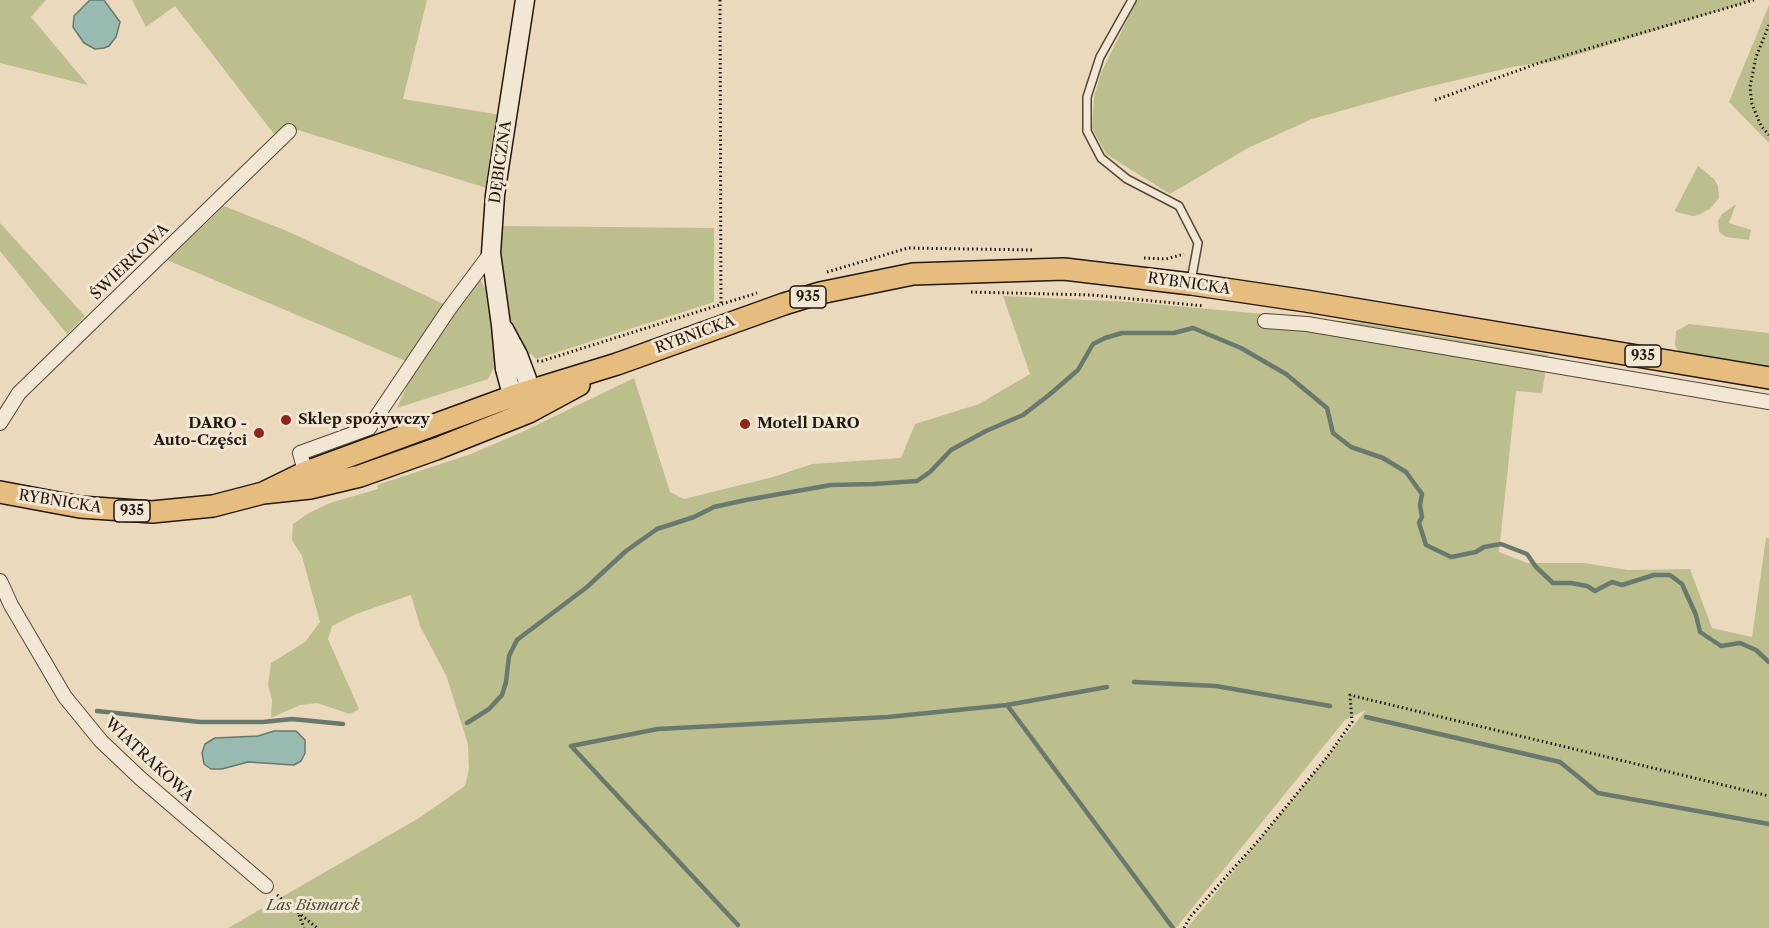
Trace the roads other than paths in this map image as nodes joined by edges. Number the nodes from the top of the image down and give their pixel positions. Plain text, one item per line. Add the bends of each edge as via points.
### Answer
1 (525, 0) edge
2 (1132, 0) edge
3 (289, 131) dead end
4 (491, 254) junction
5 (1191, 284) junction
6 (1265, 321) dead end
7 (616, 364) junction
8 (1769, 378) edge
9 (521, 393) junction
10 (1769, 402) edge
11 (529, 412) junction
12 (0, 423) edge
13 (308, 480) junction
14 (0, 492) edge
15 (0, 581) edge
16 (266, 886) road end

1 - 4 street, DĘBICZNA via 495,195
2 - 5 lane via 1100,57 1087,97 1087,131 1101,158 1127,178 1179,206 1198,243
3 - 12 street, ŚWIERKOWA via 19,393
4 - 9 street, DĘBICZNA via 501,325 527,379
4 - 13 street via 369,428 300,453
5 - 7 main road, RYBNICKA / 935 via 1064,269 913,274 820,293
5 - 8 main road, RYBNICKA / 935
6 - 10 street via 1307,324
7 - 9 main road, RYBNICKA / 935
7 - 11 main road, RYBNICKA / 935
9 - 11 street, DĘBICZNA
9 - 13 main road, RYBNICKA / 935
11 - 13 main road, RYBNICKA / 935 via 381,468
13 - 14 main road, RYBNICKA / 935 via 213,506 152,512 80,507
15 - 16 street, WIATRAKOWA via 65,697 101,741

